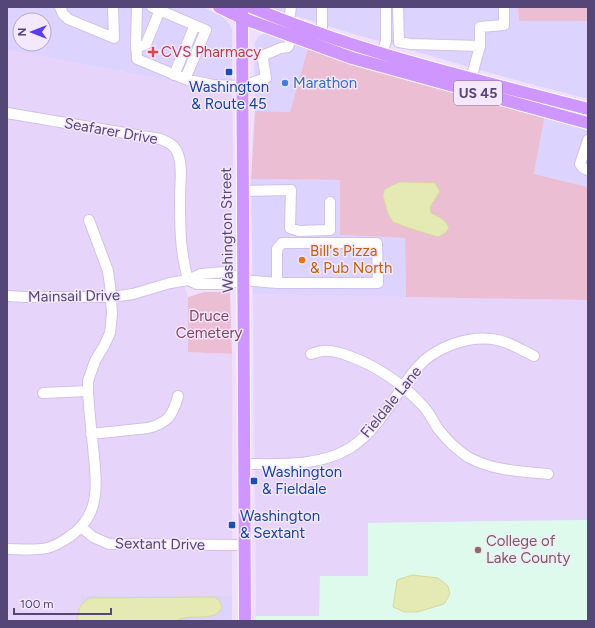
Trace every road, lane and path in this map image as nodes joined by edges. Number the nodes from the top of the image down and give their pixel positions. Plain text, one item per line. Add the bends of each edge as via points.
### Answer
1 (60, 7) edge
2 (113, 7) edge
3 (137, 7) edge
4 (219, 7) edge
5 (251, 7) edge
6 (291, 7) edge
7 (322, 7) edge
8 (386, 7) edge
9 (398, 7) edge
10 (504, 7) edge
11 (156, 9) edge
12 (242, 12) edge
13 (289, 22) junction
14 (195, 25) junction
15 (322, 35) junction
16 (292, 37) junction
17 (480, 46) junction
18 (136, 48) junction
19 (382, 54) junction
20 (174, 75) junction
21 (185, 79) junction
22 (471, 79) junction
23 (242, 86) junction
24 (588, 109) edge
25 (7, 113) edge
26 (588, 123) edge
27 (588, 140) edge
28 (585, 169) edge
29 (242, 191) junction
30 (330, 202) dead end
31 (89, 220) dead end
32 (188, 280) junction
33 (243, 280) junction
34 (277, 283) junction
35 (7, 296) edge
36 (111, 297) junction
37 (311, 354) dead end
38 (534, 356) dead end
39 (404, 387) junction
40 (88, 391) junction
41 (43, 393) dead end
42 (178, 396) dead end
43 (91, 434) junction
44 (244, 464) junction
45 (548, 474) dead end
46 (81, 527) junction
47 (244, 545) junction
48 (7, 549) edge
49 (245, 621) edge

1 - 2 street via 68,19 114,38
3 - 18 street
4 - 12 main road, US 45
5 - 13 main road, US 45
6 - 13 street
7 - 15 street
8 - 19 street via 386,40
9 - 17 street via 399,42
10 - 17 street via 504,25 480,27
11 - 14 street
11 - 18 street via 146,44
12 - 16 main road, US 45
12 - 23 main road, Washington Street
13 - 15 main road, US 45
14 - 20 street
14 - 21 street via 206,30
15 - 19 main road, US 45
16 - 23 street via 288,48 264,55 262,60 266,78
16 - 26 main road, US 45 via 367,63
17 - 22 street
18 - 20 street via 137,59
19 - 22 main road, US 45
20 - 21 street
21 - 23 street via 213,85
22 - 24 main road, US 45
23 - 29 main road, Washington Street
25 - 32 street, Seafarer Drive via 174,142 180,168 180,239
27 - 28 street via 580,163
29 - 30 street via 291,190 290,228 299,231 330,230
29 - 33 main road, Washington Street
31 - 36 street via 104,258
32 - 33 street, Mainsail Drive via 197,284 225,284
32 - 36 street, Mainsail Drive
33 - 34 street, Mainsail Drive
33 - 44 main road, Washington Street
34 - 34 street, Mainsail Drive via 378,283 377,243 282,243 277,249
35 - 36 street, Mainsail Drive
36 - 40 street via 112,328 95,361 88,381
37 - 39 street via 330,351 361,360
38 - 39 street, Fieldale Lane via 498,340 460,342 425,360
39 - 44 street, Fieldale Lane via 369,432 350,448 311,462
39 - 45 street via 425,408 448,440 467,456 494,468
40 - 41 street
40 - 43 street
42 - 43 street via 169,417 157,426
43 - 46 street via 96,476 95,498 88,519
44 - 47 main road, Washington Street
46 - 47 street, Sextant Drive via 109,544
46 - 48 street via 59,544 48,548
47 - 49 main road, Washington Street

